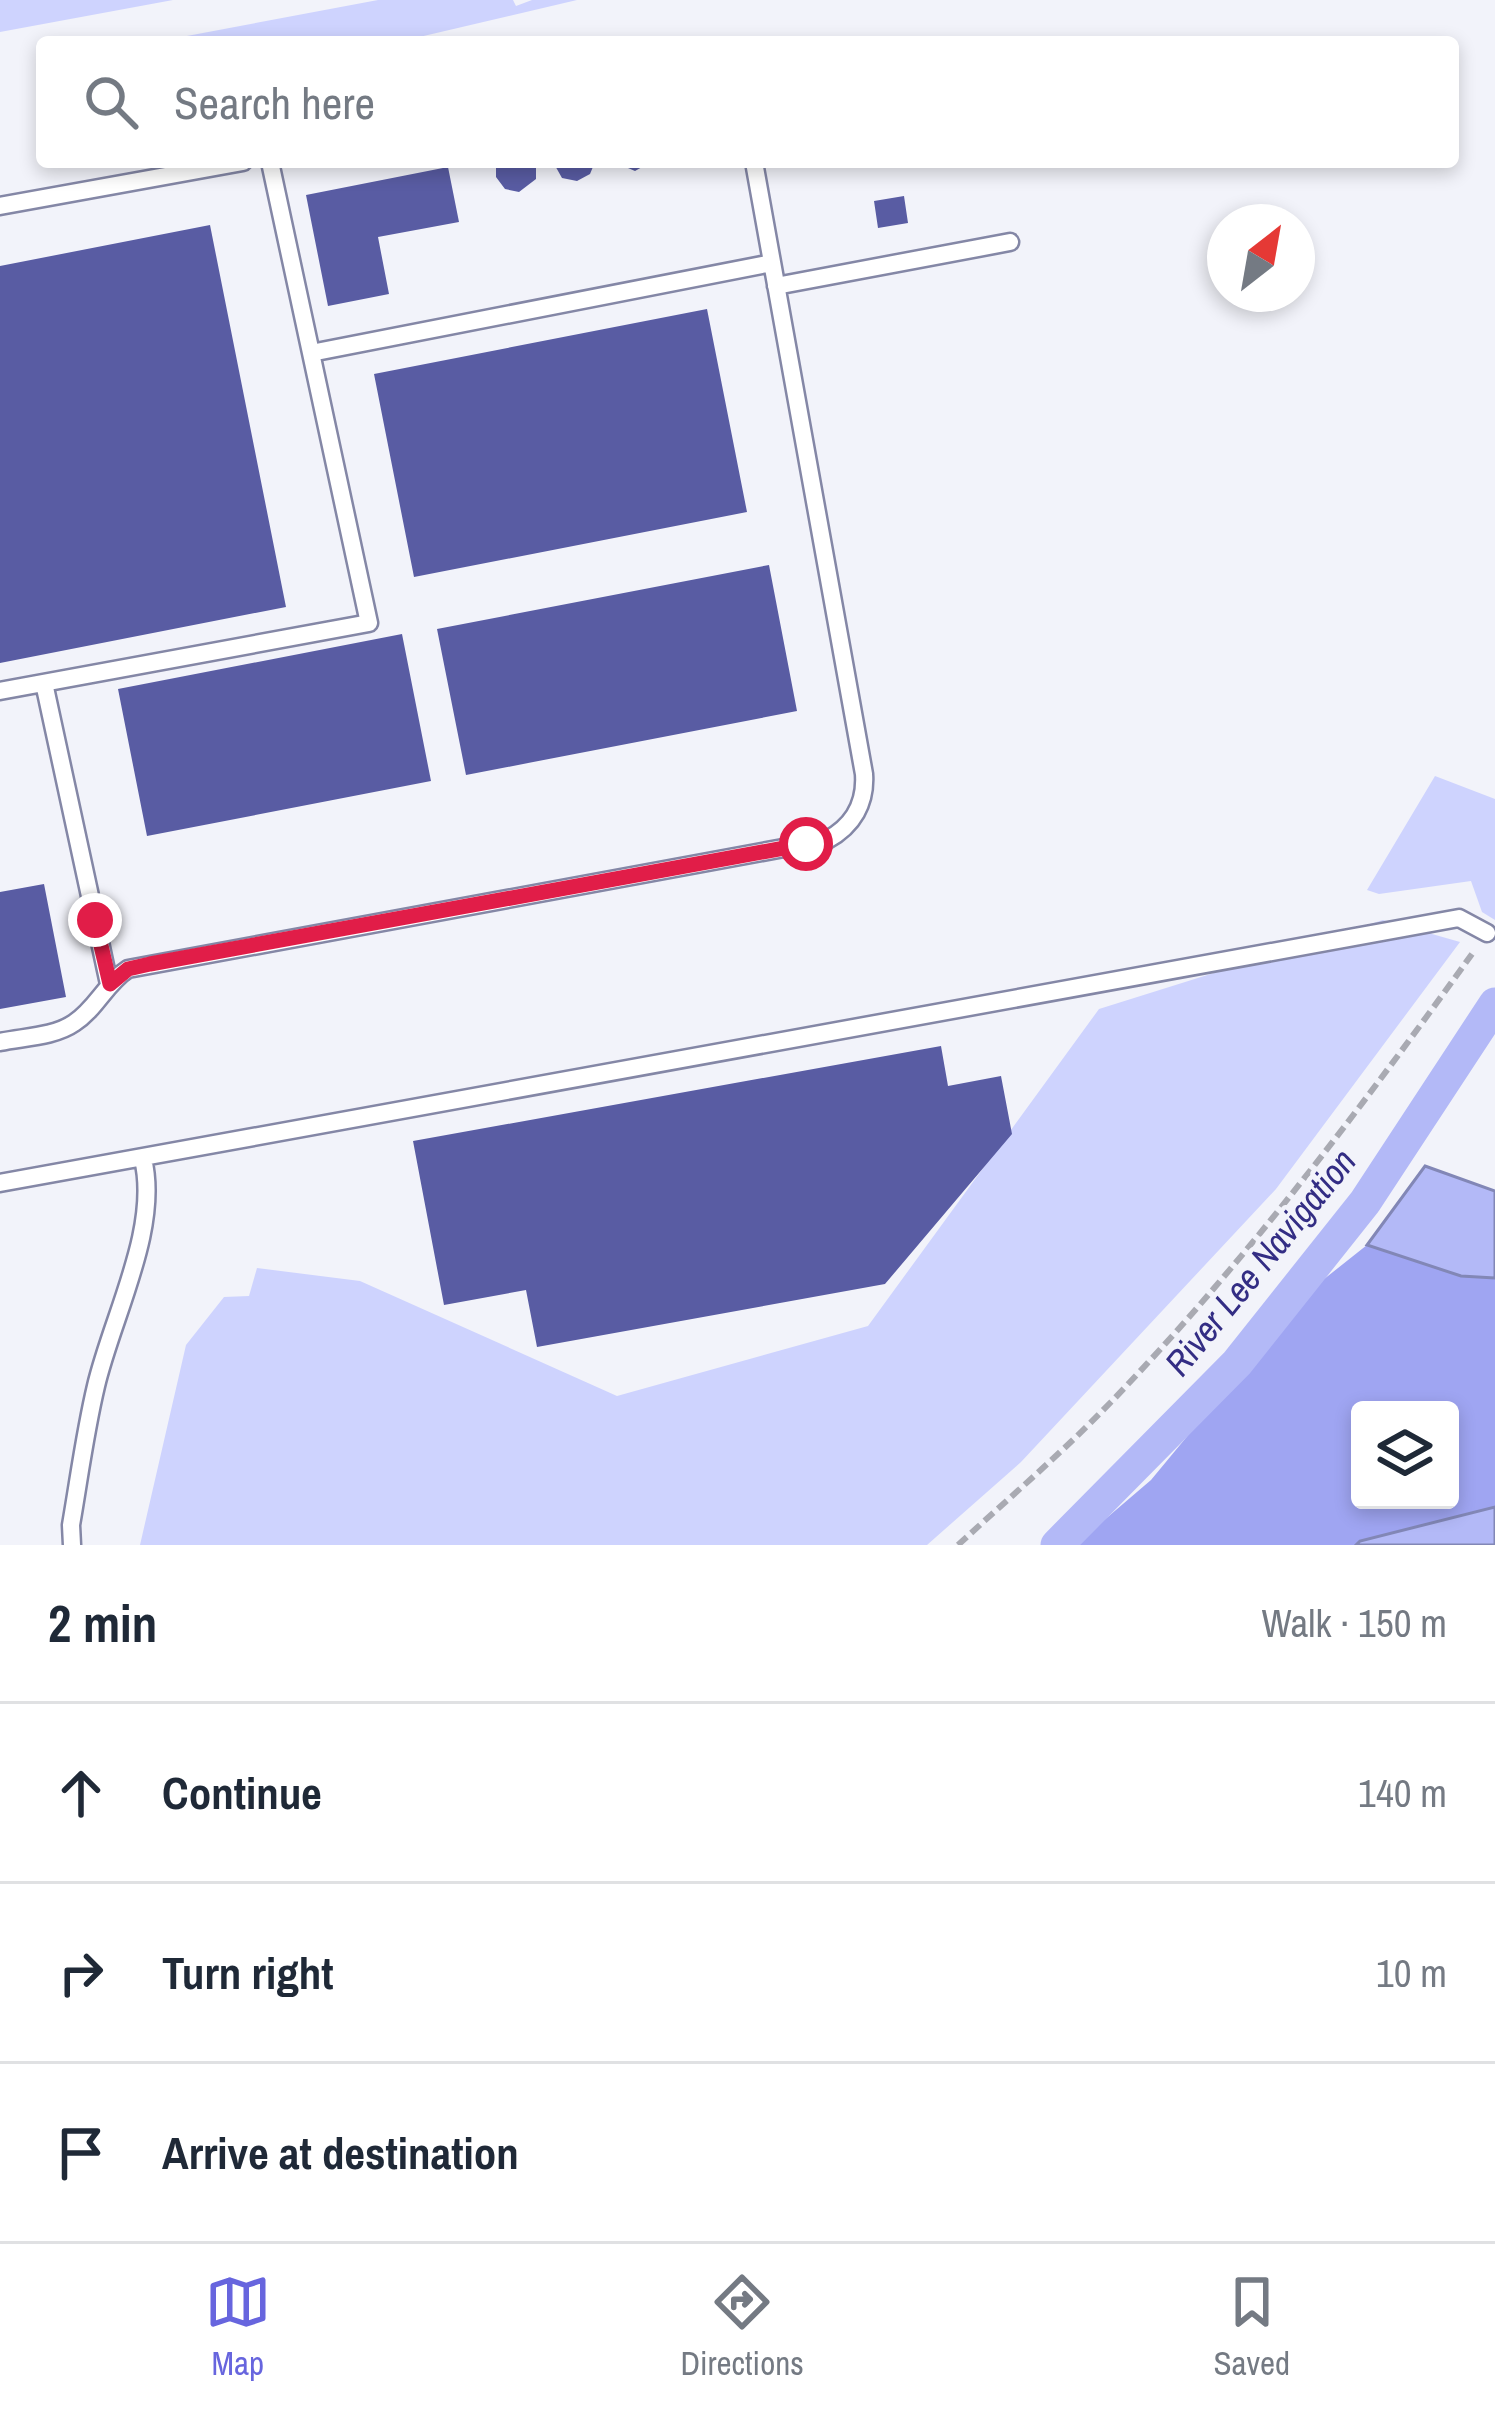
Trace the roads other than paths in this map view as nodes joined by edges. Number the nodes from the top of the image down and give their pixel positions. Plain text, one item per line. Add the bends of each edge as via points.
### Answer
1 (210, 168) edge
2 (271, 168) edge
3 (755, 168) edge
4 (0, 206) edge
5 (1010, 242) dead end
6 (772, 263) junction
7 (776, 286) junction
8 (311, 353) junction
9 (44, 683) junction
10 (0, 692) edge
11 (1486, 933) road end
12 (110, 984) junction
13 (0, 1042) edge
14 (142, 1159) junction
15 (0, 1183) edge
16 (72, 1545) edge

1 - 4 lane
2 - 8 lane
3 - 6 lane
5 - 7 lane
6 - 7 lane
6 - 8 lane
7 - 12 lane via 864,774 865,793 844,831 150,964
8 - 9 lane via 369,623
9 - 10 lane
9 - 12 lane
11 - 14 lane via 1459,918
12 - 13 lane via 75,1023
14 - 15 lane
14 - 16 lane via 144,1222 96,1387

